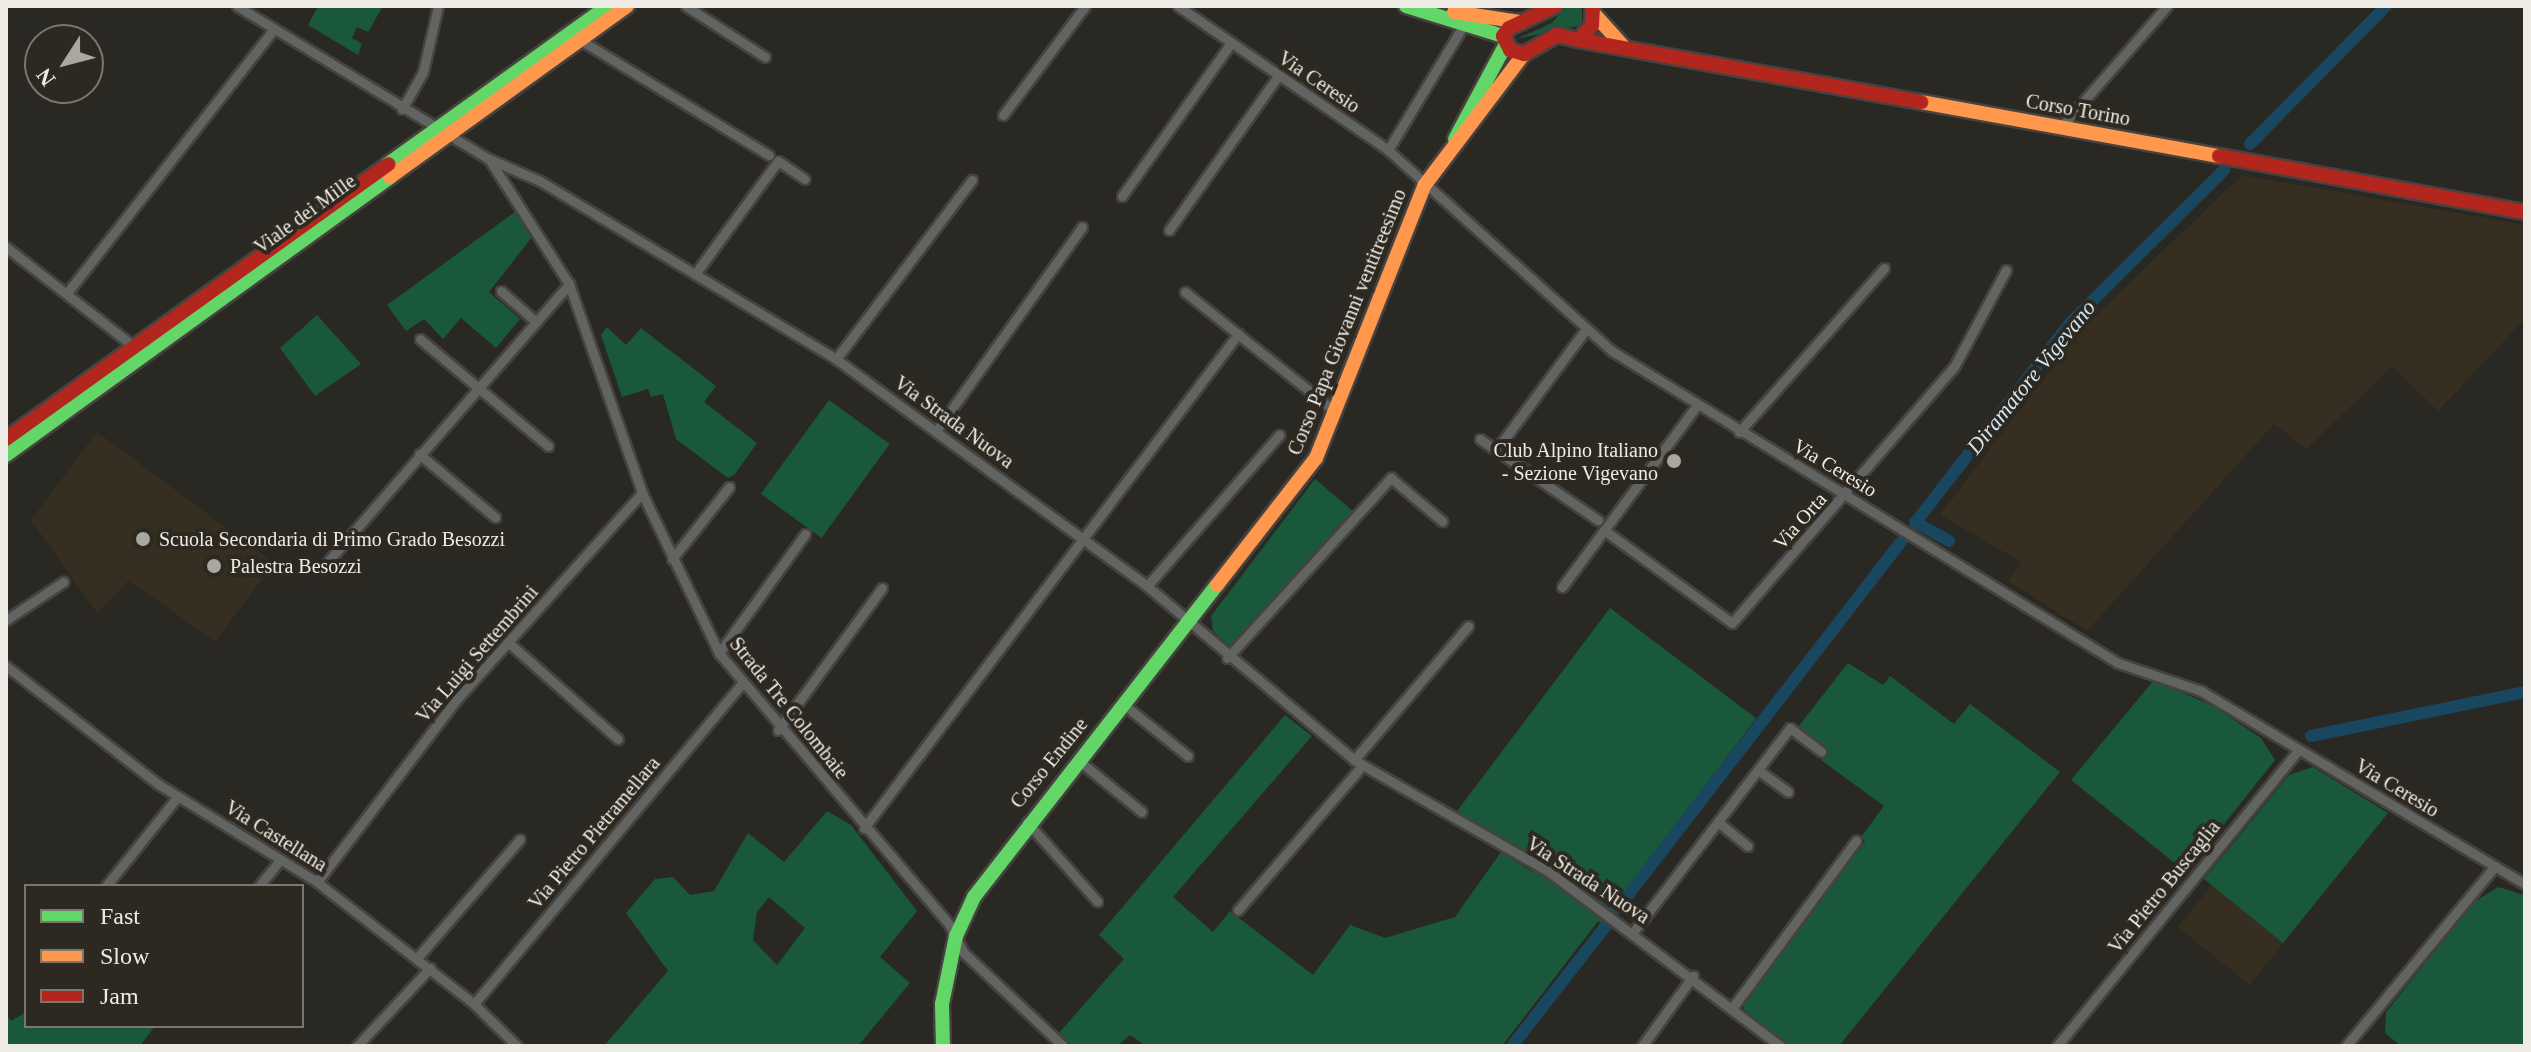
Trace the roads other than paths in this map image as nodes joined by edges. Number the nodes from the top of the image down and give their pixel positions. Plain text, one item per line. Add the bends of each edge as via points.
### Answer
1 (237, 6) edge
2 (438, 6) edge
3 (608, 6) edge
4 (627, 6) edge
5 (686, 6) edge
6 (1085, 6) edge
7 (1178, 6) edge
8 (1406, 6) edge
9 (1555, 6) edge
10 (2167, 6) edge
11 (1594, 9) edge
12 (1468, 13) edge
13 (1521, 22) junction
14 (274, 29) junction
15 (576, 36) junction
16 (1505, 40) junction
17 (1579, 40) junction
18 (1231, 43) junction
19 (1623, 46) junction
20 (1524, 54) junction
21 (765, 57) dead end
22 (1278, 76) junction
23 (402, 109) junction
24 (1003, 115) dead end
25 (2061, 127) junction
26 (442, 134) junction
27 (1452, 147) junction
28 (1388, 150) junction
29 (769, 155) dead end
30 (489, 159) junction
31 (805, 179) dead end
32 (972, 180) dead end
33 (1424, 186) junction
34 (1122, 196) dead end
35 (2525, 212) edge
36 (1082, 227) dead end
37 (1169, 230) dead end
38 (6, 247) edge
39 (1884, 268) dead end
40 (2006, 270) dead end
41 (695, 274) junction
42 (569, 284) junction
43 (501, 291) dead end
44 (1185, 292) dead end
45 (67, 293) junction
46 (534, 320) junction
47 (1586, 329) junction
48 (1238, 334) junction
49 (420, 339) dead end
50 (133, 346) junction
51 (836, 359) junction
52 (477, 387) junction
53 (1697, 405) junction
54 (1336, 412) junction
55 (936, 431) junction
56 (1739, 432) junction
57 (1279, 435) dead end
58 (6, 439) edge
59 (1480, 439) dead end
60 (548, 446) dead end
61 (1496, 450) junction
62 (419, 454) junction
63 (6, 455) edge
64 (729, 487) dead end
65 (642, 493) junction
66 (1846, 496) junction
67 (495, 517) dead end
68 (1442, 521) dead end
69 (1601, 525) junction
70 (805, 534) dead end
71 (1083, 537) junction
72 (672, 559) junction
73 (324, 566) dead end
74 (63, 582) dead end
75 (1147, 586) junction
76 (1562, 587) dead end
77 (882, 588) dead end
78 (6, 620) edge
79 (1187, 625) junction
80 (1468, 626) dead end
81 (509, 643) junction
82 (719, 653) junction
83 (1227, 658) junction
84 (6, 666) edge
85 (741, 685) junction
86 (1123, 704) junction
87 (778, 730) junction
88 (618, 739) dead end
89 (1821, 751) dead end
90 (2298, 751) junction
91 (1188, 756) dead end
92 (1078, 760) junction
93 (1358, 763) junction
94 (1758, 770) junction
95 (1788, 792) dead end
96 (178, 796) junction
97 (1142, 812) dead end
98 (1027, 822) junction
99 (1718, 822) junction
100 (864, 828) junction
101 (520, 839) dead end
102 (1856, 841) dead end
103 (1748, 846) dead end
104 (280, 860) junction
105 (2494, 867) junction
106 (317, 882) junction
107 (108, 884) edge
108 (261, 884) edge
109 (2525, 884) edge
110 (1097, 901) dead end
111 (1238, 910) dead end
112 (1634, 931) junction
113 (956, 936) junction
114 (417, 958) junction
115 (430, 968) junction
116 (1693, 976) junction
117 (474, 1004) junction
118 (1733, 1007) junction
119 (515, 1042) edge
120 (357, 1046) edge
121 (505, 1046) edge
122 (943, 1046) edge
123 (1063, 1046) edge
124 (1642, 1046) edge
125 (1780, 1046) edge
126 (2057, 1046) edge
127 (2346, 1046) edge

1 - 14 street, Strada Tre Colombaie
2 - 23 street via 423,72
3 - 15 main road, Viale dei Mille
4 - 15 main road, Viale dei Mille
5 - 21 street
6 - 24 street
7 - 18 street, Via Ceresio
8 - 12 main road
9 - 13 main road
10 - 25 street
11 - 17 main road
11 - 19 main road
12 - 13 main road
12 - 16 main road
12 - 28 street
13 - 16 main road
14 - 23 street, Strada Tre Colombaie
14 - 45 street
15 - 26 main road, Viale dei Mille
15 - 29 street
16 - 20 main road
16 - 27 main road, Corso Papa Giovanni ventitreesimo
17 - 19 main road, Corso Torino
17 - 20 main road, Corso Torino via 1547,37
18 - 22 street, Via Ceresio
18 - 34 street
19 - 25 main road, Corso Torino
20 - 27 main road, Corso Papa Giovanni ventitreesimo
22 - 28 street, Via Ceresio
22 - 37 street
23 - 26 street, Strada Tre Colombaie
25 - 35 main road, Corso Torino
26 - 30 street, Strada Tre Colombaie
26 - 50 main road, Viale dei Mille
26 - 63 main road, Viale dei Mille
27 - 33 main road, Corso Papa Giovanni ventitreesimo
28 - 33 street, Via Ceresio
30 - 41 street, Via Strada Nuova via 540,181
30 - 42 street, Strada Tre Colombaie
31 - 41 street via 778,161
32 - 51 street
33 - 47 street, Via Ceresio
33 - 54 main road, Corso Papa Giovanni ventitreesimo
36 - 55 street
38 - 45 street
39 - 56 street
40 - 66 street, Via Orta via 1954,367
41 - 51 street, Via Strada Nuova
42 - 46 street
42 - 65 street, Strada Tre Colombaie
43 - 46 street
44 - 48 street
45 - 50 street
46 - 52 street
47 - 53 street, Via Ceresio
47 - 61 street
48 - 54 street
48 - 71 street
49 - 52 street
50 - 58 main road, Viale dei Mille
51 - 55 street, Via Strada Nuova
52 - 60 street
52 - 62 street
53 - 56 street, Via Ceresio
53 - 69 street
54 - 79 main road, Corso Papa Giovanni ventitreesimo via 1299,484
55 - 71 street, Via Strada Nuova
56 - 66 street, Via Ceresio
57 - 75 street
59 - 61 street
61 - 69 street
62 - 67 street
62 - 73 street
64 - 72 street
65 - 72 street, Strada Tre Colombaie
65 - 81 street, Via Luigi Settembrini
66 - 69 street, Via Orta via 1732,623
66 - 90 street, Via Ceresio via 2118,663 2201,691
68 - 83 street via 1391,478
69 - 76 street
70 - 82 street
71 - 75 street, Via Strada Nuova
71 - 100 street
72 - 82 street, Strada Tre Colombaie
74 - 78 street
75 - 79 street, Via Strada Nuova
77 - 87 street
79 - 83 street, Via Strada Nuova
79 - 86 main road, Corso Endine
80 - 93 street
81 - 88 street
81 - 106 street, Via Luigi Settembrini
82 - 85 street, Strada Tre Colombaie
83 - 93 street, Via Strada Nuova
84 - 96 street, Via Castellana
85 - 87 street, Strada Tre Colombaie
85 - 117 street, Via Pietro Pietramellara
86 - 91 street
86 - 92 main road, Corso Endine
87 - 100 street, Strada Tre Colombaie
89 - 94 street via 1790,728
90 - 105 street, Via Ceresio
90 - 126 street, Via Pietro Buscaglia
92 - 97 street
92 - 98 main road, Corso Endine
93 - 111 street
93 - 112 street, Via Strada Nuova via 1548,871
94 - 95 street
94 - 99 street
96 - 104 street, Via Castellana
96 - 107 street
98 - 110 street
98 - 113 main road, Corso Endine via 974,897
99 - 103 street
99 - 112 street
100 - 113 street, Strada Tre Colombaie
101 - 114 street
102 - 118 street
104 - 106 street, Via Castellana
104 - 108 street
105 - 109 street, Via Ceresio
105 - 127 street
106 - 114 street, Via Castellana
112 - 116 street, Via Strada Nuova
113 - 122 main road, Corso Endine via 942,1004
113 - 123 street, Strada Tre Colombaie via 963,952
114 - 115 street, Via Castellana
115 - 117 street, Via Castellana
115 - 120 street
116 - 118 street, Via Strada Nuova
116 - 124 street
117 - 119 street, Via Castellana
118 - 125 street, Via Strada Nuova
119 - 121 street

